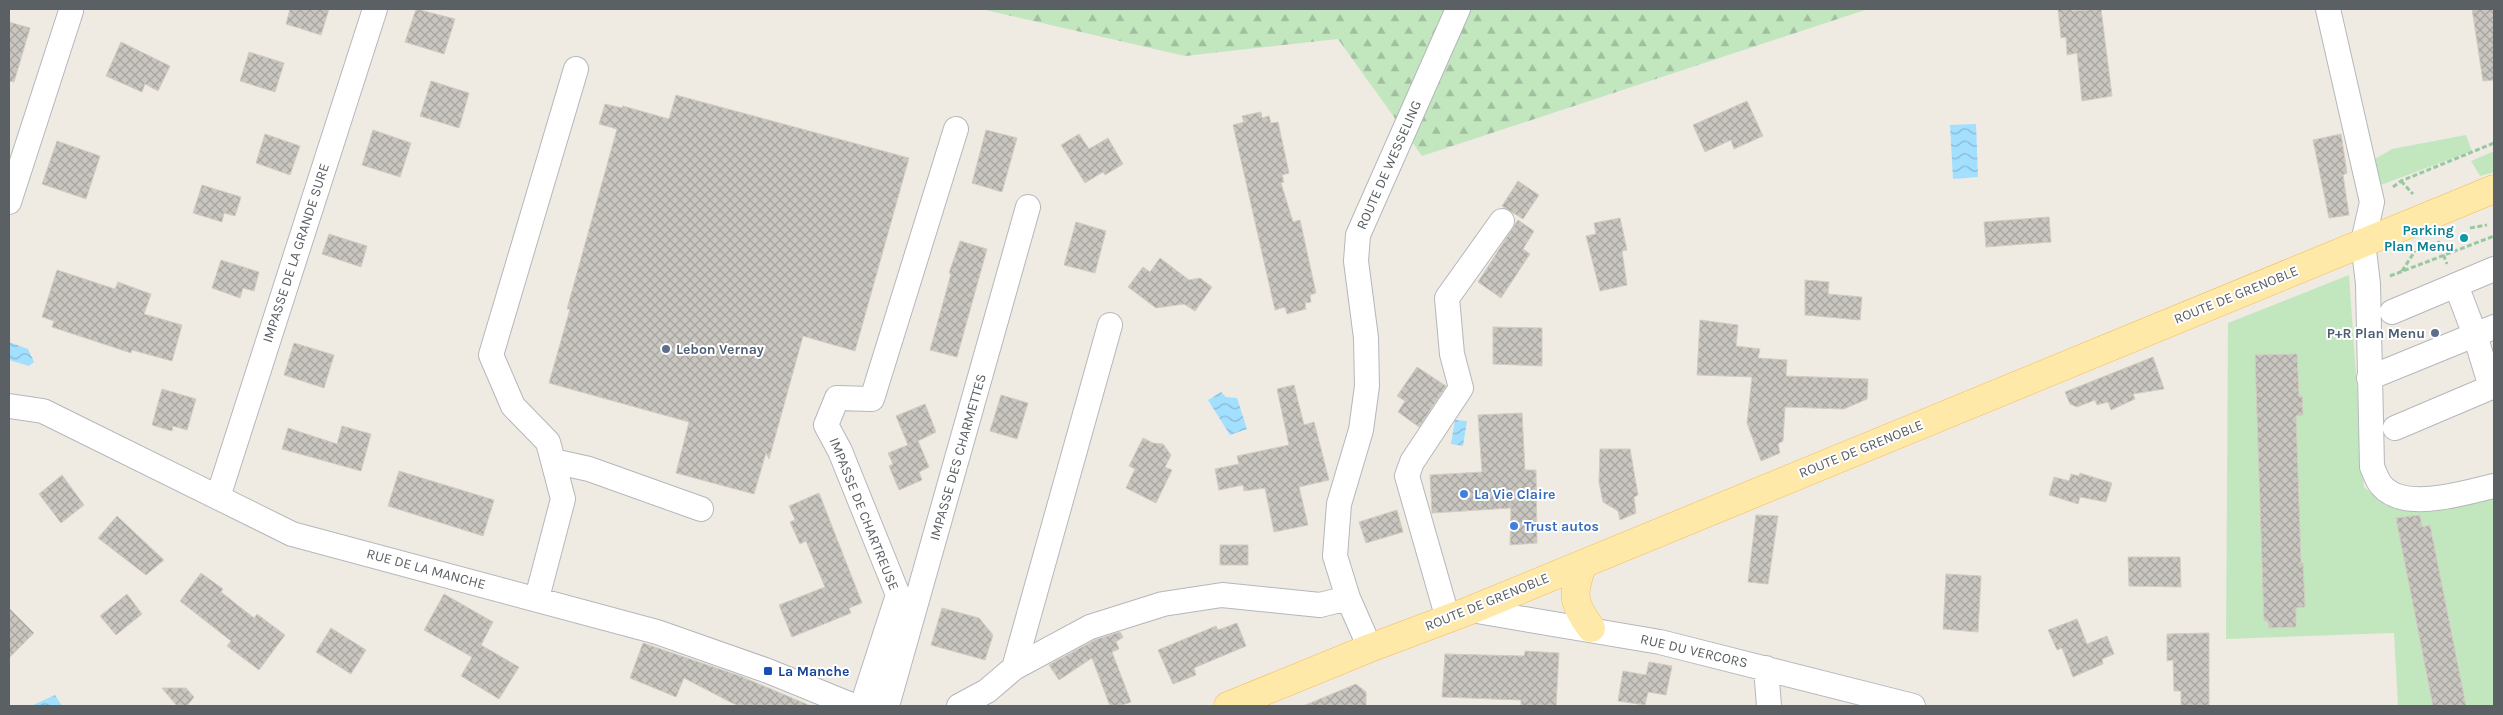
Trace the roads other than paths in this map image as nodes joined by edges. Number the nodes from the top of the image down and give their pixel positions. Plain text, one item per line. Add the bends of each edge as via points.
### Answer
1 (375, 9) edge
2 (1458, 9) edge
3 (2328, 9) edge
4 (71, 11) dead end
5 (576, 69) dead end
6 (956, 129) dead end
7 (2494, 189) edge
8 (9, 202) edge
9 (1028, 207) dead end
10 (1502, 221) dead end
11 (2363, 242) junction
12 (2494, 269) edge
13 (2456, 285) junction
14 (2392, 312) dead end
15 (1110, 325) dead end
16 (2485, 331) edge
17 (2369, 378) junction
18 (2493, 386) edge
19 (9, 406) edge
20 (2395, 428) dead end
21 (553, 461) junction
22 (2494, 486) edge
23 (218, 497) junction
24 (701, 509) dead end
25 (1583, 564) junction
26 (1539, 582) junction
27 (537, 598) junction
28 (1348, 598) junction
29 (1460, 614) junction
30 (1585, 627) junction
31 (1370, 648) junction
32 (1014, 668) junction
33 (1766, 668) junction
34 (854, 706) edge
35 (862, 706) edge
36 (887, 706) edge
37 (959, 706) edge
38 (1228, 706) edge
39 (1769, 706) edge
40 (1913, 706) edge

1 - 23 street, IMPASSE DE LA GRANDE SURE
2 - 28 street, ROUTE DE WESSELING via 1358,235 1356,261 1366,338 1367,386 1361,430 1339,504 1335,556
3 - 11 street via 2372,202
4 - 8 street
5 - 21 street via 491,355 513,406 548,442
6 - 35 street, IMPASSE DE CHARTREUSE via 872,398 837,398 826,425 840,451 898,594
7 - 11 main road, ROUTE DE GRENOBLE
9 - 36 street, IMPASSE DES CHARMETTES
10 - 29 street via 1447,298 1452,354 1461,388 1412,462 1407,476
11 - 17 street via 2368,284
11 - 25 main road, ROUTE DE GRENOBLE
12 - 13 street
13 - 14 street
13 - 16 street
15 - 32 street
16 - 17 street
16 - 18 street
17 - 22 street via 2372,467 2381,485 2394,495 2419,500
18 - 20 street
19 - 23 street, RUE DE LA MANCHE via 43,411
21 - 24 street via 589,469
21 - 27 street via 563,499
23 - 27 street, RUE DE LA MANCHE via 292,534
25 - 26 main road, ROUTE DE GRENOBLE
25 - 30 main road via 1575,585 1575,600
26 - 29 main road, ROUTE DE GRENOBLE
26 - 30 main road
27 - 34 street, RUE DE LA MANCHE via 657,632 768,671
28 - 31 street, ROUTE DE WESSELING
28 - 32 street via 1320,604 1222,595 1163,604 1090,627
29 - 30 street, RUE DU VERCORS
29 - 31 main road, ROUTE DE GRENOBLE
30 - 33 street, RUE DU VERCORS
31 - 38 main road, ROUTE DE GRENOBLE
32 - 37 street via 987,691
33 - 39 street
33 - 40 street, RUE DU VERCORS

